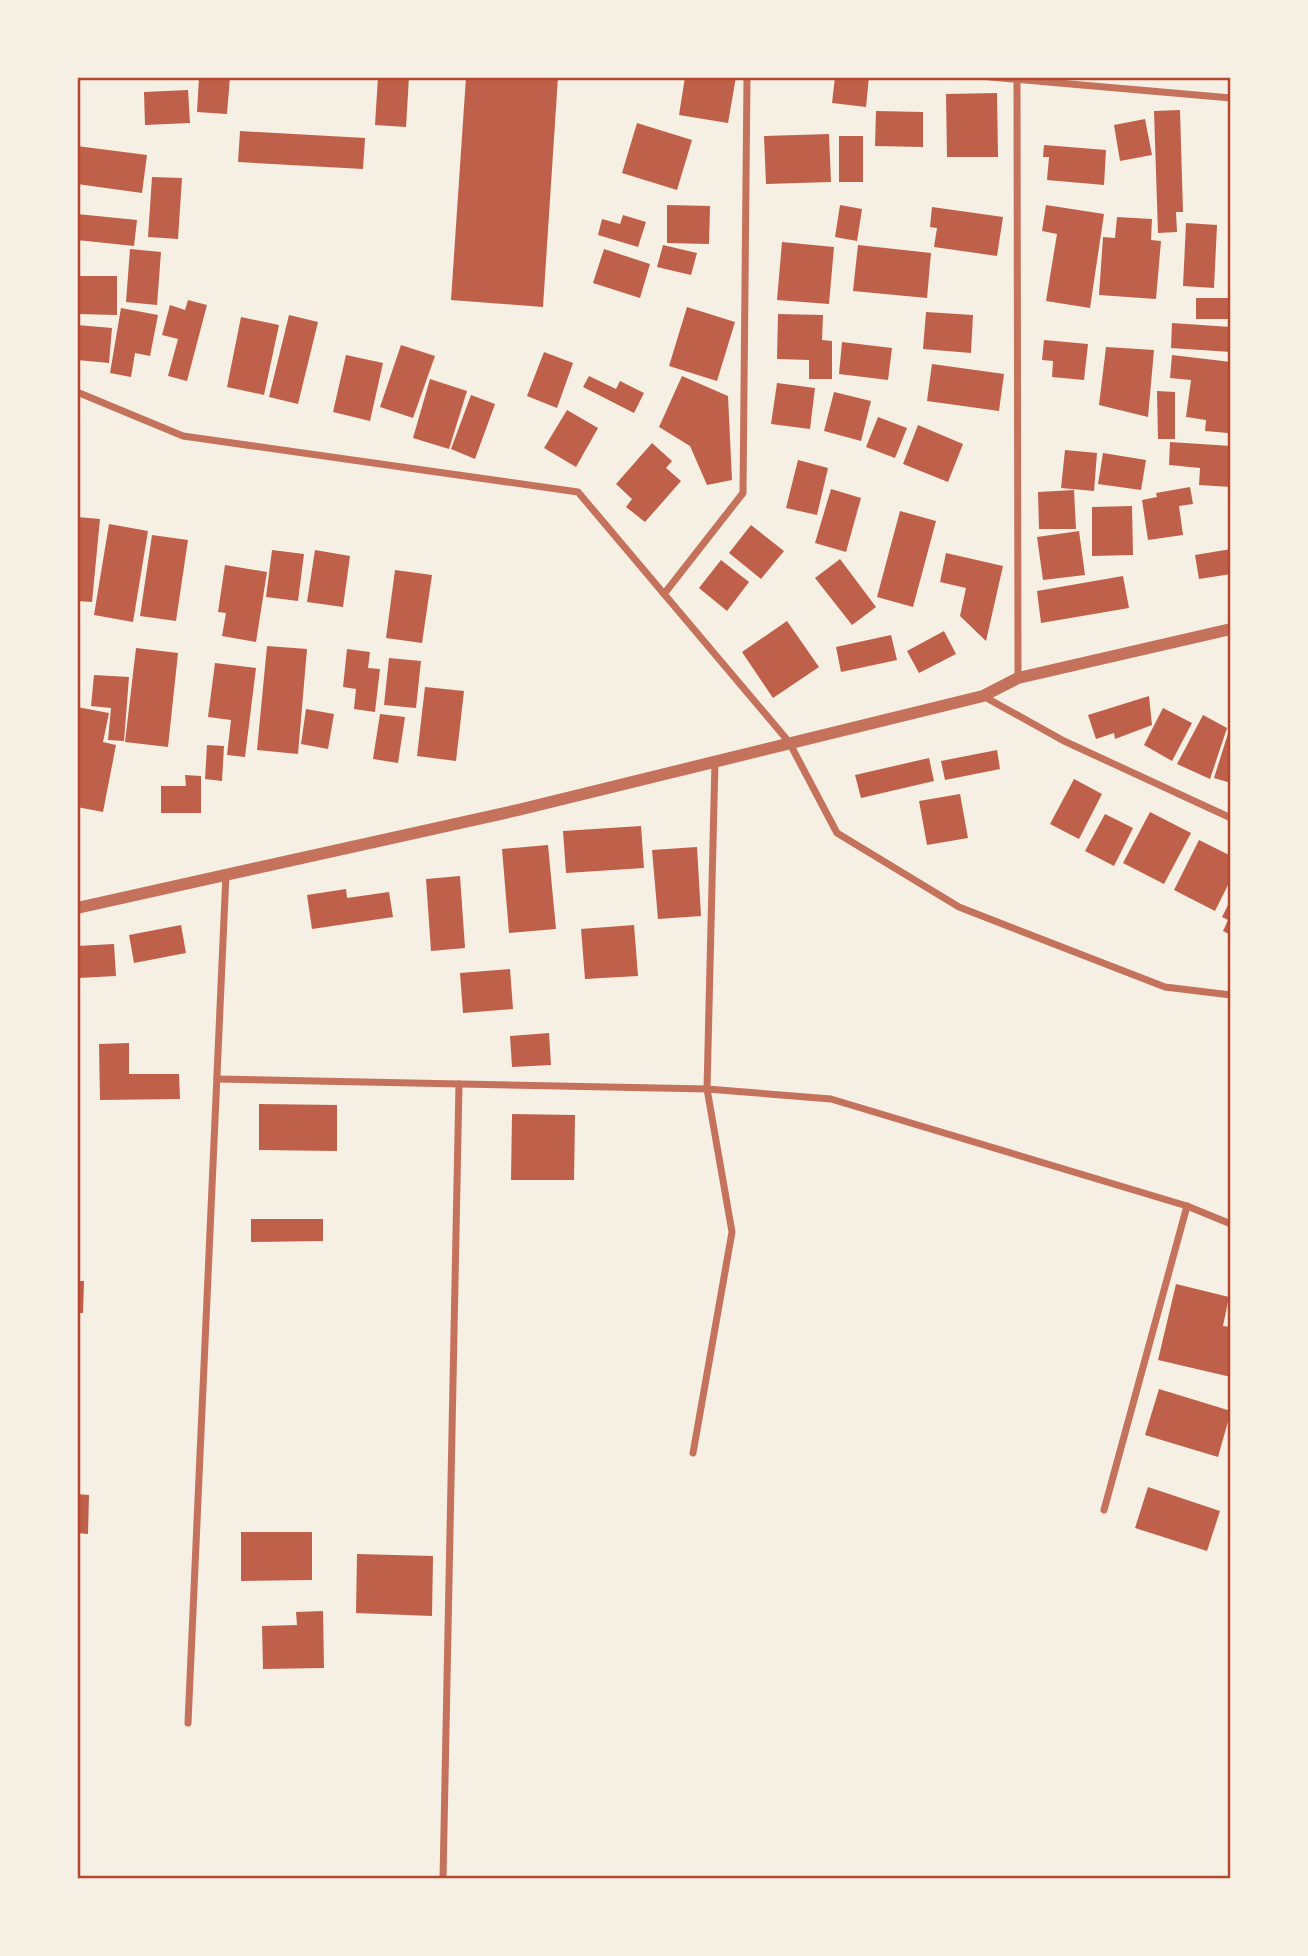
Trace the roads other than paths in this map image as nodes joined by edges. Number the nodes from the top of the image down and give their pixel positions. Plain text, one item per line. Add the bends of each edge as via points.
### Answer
1 (747, 77) edge
2 (990, 77) edge
3 (1017, 82) junction
4 (1231, 99) edge
5 (77, 392) edge
6 (664, 594) junction
7 (1231, 629) edge
8 (1018, 678) junction
9 (983, 696) junction
10 (789, 742) junction
11 (715, 761) junction
12 (1231, 818) edge
13 (226, 874) junction
14 (77, 908) edge
15 (1231, 995) edge
16 (217, 1079) junction
17 (458, 1084) junction
18 (707, 1089) junction
19 (1187, 1206) junction
20 (1231, 1224) edge
21 (693, 1453) dead end
22 (1104, 1510) dead end
23 (188, 1723) dead end
24 (443, 1878) edge

1 - 6 street via 743,493
2 - 3 street
3 - 4 street
3 - 8 street
5 - 6 street via 183,436 578,492
6 - 10 street
7 - 8 street
8 - 9 street
9 - 10 street
9 - 12 street via 1064,741
10 - 11 street
10 - 15 street via 837,833 959,907 1165,987
11 - 13 street
11 - 18 street
13 - 14 street
13 - 16 street
16 - 17 street
16 - 23 street
17 - 18 street
17 - 24 street
18 - 19 street via 831,1099
18 - 21 street via 732,1232
19 - 20 street
19 - 22 street

